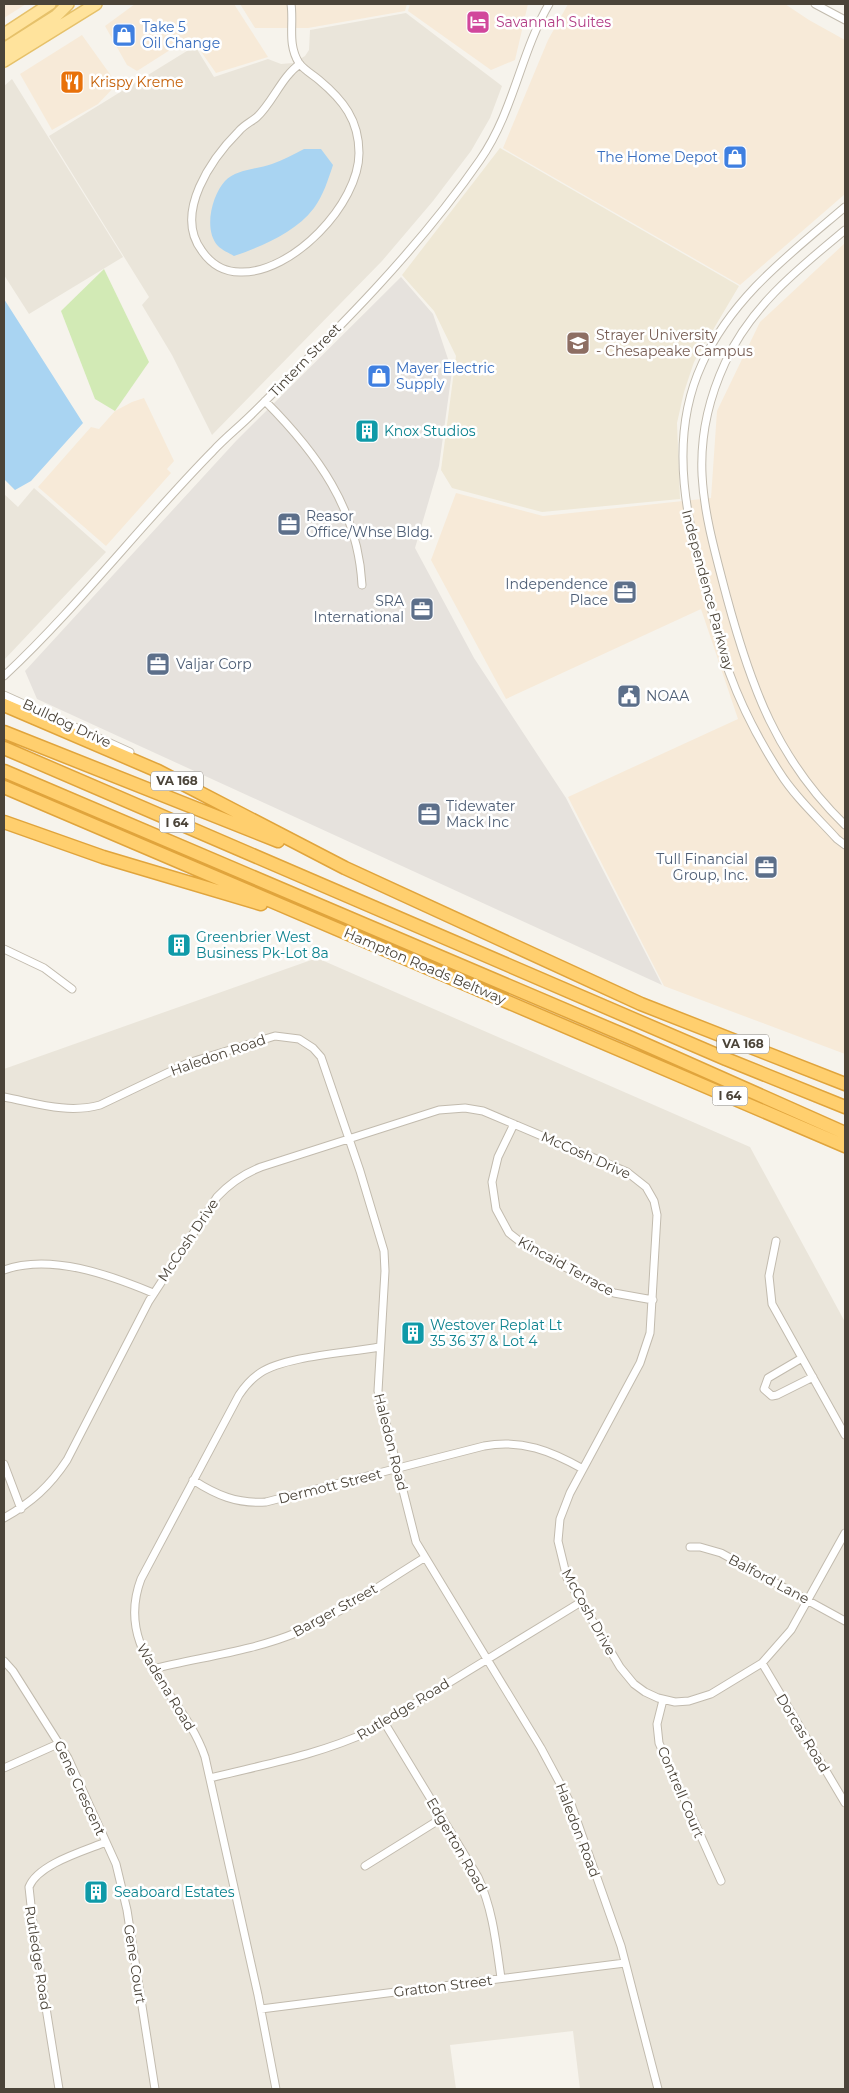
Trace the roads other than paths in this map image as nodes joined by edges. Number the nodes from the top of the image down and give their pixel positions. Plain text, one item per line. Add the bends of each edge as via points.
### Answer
1 (50, 4) edge
2 (68, 4) edge
3 (96, 4) edge
4 (291, 4) edge
5 (549, 4) edge
6 (815, 4) edge
7 (82, 6) edge
8 (845, 20) edge
9 (4, 34) edge
10 (4, 49) edge
11 (4, 61) edge
12 (300, 64) junction
13 (845, 207) edge
14 (845, 230) edge
15 (265, 402) junction
16 (362, 585) dead end
17 (4, 676) edge
18 (4, 694) edge
19 (4, 706) edge
20 (4, 732) edge
21 (4, 748) edge
22 (130, 752) dead end
23 (4, 755) edge
24 (4, 771) edge
25 (4, 787) edge
26 (4, 822) edge
27 (845, 825) edge
28 (845, 845) edge
29 (345, 868) junction
30 (320, 922) junction
31 (4, 949) edge
32 (72, 989) dead end
33 (845, 1084) edge
34 (4, 1097) edge
35 (845, 1107) edge
36 (845, 1113) edge
37 (514, 1124) junction
38 (845, 1133) edge
39 (349, 1138) junction
40 (842, 1145) edge
41 (776, 1241) dead end
42 (4, 1270) edge
43 (153, 1293) junction
44 (652, 1300) junction
45 (380, 1348) junction
46 (802, 1358) junction
47 (813, 1377) junction
48 (845, 1435) edge
49 (4, 1464) edge
50 (398, 1468) junction
51 (583, 1469) junction
52 (193, 1480) junction
53 (21, 1508) junction
54 (4, 1518) edge
55 (845, 1533) edge
56 (690, 1547) dead end
57 (424, 1558) junction
58 (809, 1601) junction
59 (581, 1602) junction
60 (845, 1621) edge
61 (486, 1659) junction
62 (4, 1661) edge
63 (762, 1663) junction
64 (153, 1669) junction
65 (663, 1700) junction
66 (384, 1722) junction
67 (60, 1743) junction
68 (4, 1768) edge
69 (210, 1778) junction
70 (845, 1803) edge
71 (442, 1818) junction
72 (106, 1842) junction
73 (365, 1866) dead end
74 (721, 1881) dead end
75 (625, 1963) junction
76 (501, 1978) junction
77 (261, 2009) junction
78 (59, 2089) edge
79 (154, 2089) edge
80 (276, 2089) edge
81 (658, 2089) edge

1 - 9 main road
2 - 10 main road via 56,16
3 - 7 main road
4 - 12 street via 292,43
5 - 15 street, Tintern Street via 535,31 510,105 481,158 388,275
6 - 8 street
7 - 11 main road
12 - 12 street via 339,96 354,124 359,155 352,186 329,223 299,250 251,272 227,270 206,258 196,241 193,204 198,190 227,144 272,101
13 - 28 street, Independence Parkway via 768,273 728,318 701,365 685,423 682,453 684,498 696,550 728,670 739,699 781,775
14 - 27 street, Independence Parkway via 782,284 744,329 726,362 710,405 703,443 702,496 709,534 742,654 758,697 793,762
15 - 16 street via 308,446 333,485 353,534
15 - 17 street, Tintern Street via 211,453 58,622
18 - 22 street, Bulldog Drive
19 - 29 highway, VA 168 via 158,771
20 - 29 highway
21 - 35 highway, I 64 via 726,1059
23 - 36 highway
24 - 38 highway
25 - 30 highway, Hampton Roads Beltway / I 64
26 - 30 highway via 103,857
29 - 33 highway, VA 168 via 641,1004
30 - 40 highway, Hampton Roads Beltway / I 64
31 - 32 street via 44,968
34 - 39 street, Haledon Road via 65,1109 86,1109 188,1063 282,1036 304,1042 321,1057
37 - 39 street, McCosh Drive via 472,1108 448,1108
37 - 44 street, McCosh Drive via 627,1172 646,1186 657,1215
37 - 44 street, Kincaid Terrace via 498,1157 492,1182 496,1209 509,1234 614,1294
39 - 43 street, McCosh Drive via 261,1166 236,1178 217,1197
39 - 45 street, Haledon Road via 384,1251
41 - 46 street via 769,1276 770,1298
42 - 43 street via 28,1263 42,1263 113,1278
43 - 53 street, McCosh Drive via 67,1460 53,1481
44 - 51 street, McCosh Drive via 650,1333 640,1363
45 - 50 street, Haledon Road via 378,1391
45 - 52 street, Wadena Road via 281,1364 261,1372 238,1395
46 - 47 street
46 - 47 street via 768,1378 764,1389 777,1396
47 - 48 street
49 - 53 street
50 - 51 street, Dermott Street via 508,1443 543,1449
50 - 52 street, Dermott Street via 256,1502 226,1498
50 - 57 street, Haledon Road via 416,1542
51 - 59 street, McCosh Drive via 560,1519 558,1542 567,1578
52 - 64 street, Wadena Road via 141,1580 135,1598 133,1617 136,1634
53 - 54 street, McCosh Drive
55 - 58 street, McCosh Drive
56 - 58 street, Balford Lane via 700,1546 721,1554
57 - 61 street, Haledon Road
57 - 64 street, Barger Street via 298,1632 262,1645
58 - 60 street, Balford Lane
58 - 63 street, McCosh Drive via 784,1640
59 - 61 street, Rutledge Road
59 - 65 street, McCosh Drive via 629,1679 644,1692
61 - 66 street, Rutledge Road
61 - 75 street, Haledon Road via 571,1804
62 - 67 street, Gene Crescent via 14,1671
63 - 65 street, McCosh Drive via 703,1697 689,1702
63 - 70 street, Dorcas Road
64 - 69 street, Wadena Road via 195,1734
65 - 74 street, Contrell Court via 657,1724 659,1743
66 - 69 street, Rutledge Road via 339,1745 305,1756
66 - 71 street, Edgerton Road
67 - 68 street
67 - 72 street, Gene Crescent
69 - 77 street, Wadena Road
71 - 73 street
71 - 76 street, Edgerton Road via 487,1897
72 - 78 street, Rutledge Road via 42,1870 29,1887
72 - 79 street, Gene Court via 122,1882
75 - 76 street, Gratton Street
75 - 81 street, Haledon Road
76 - 77 street, Gratton Street
77 - 80 street, Wadena Road

